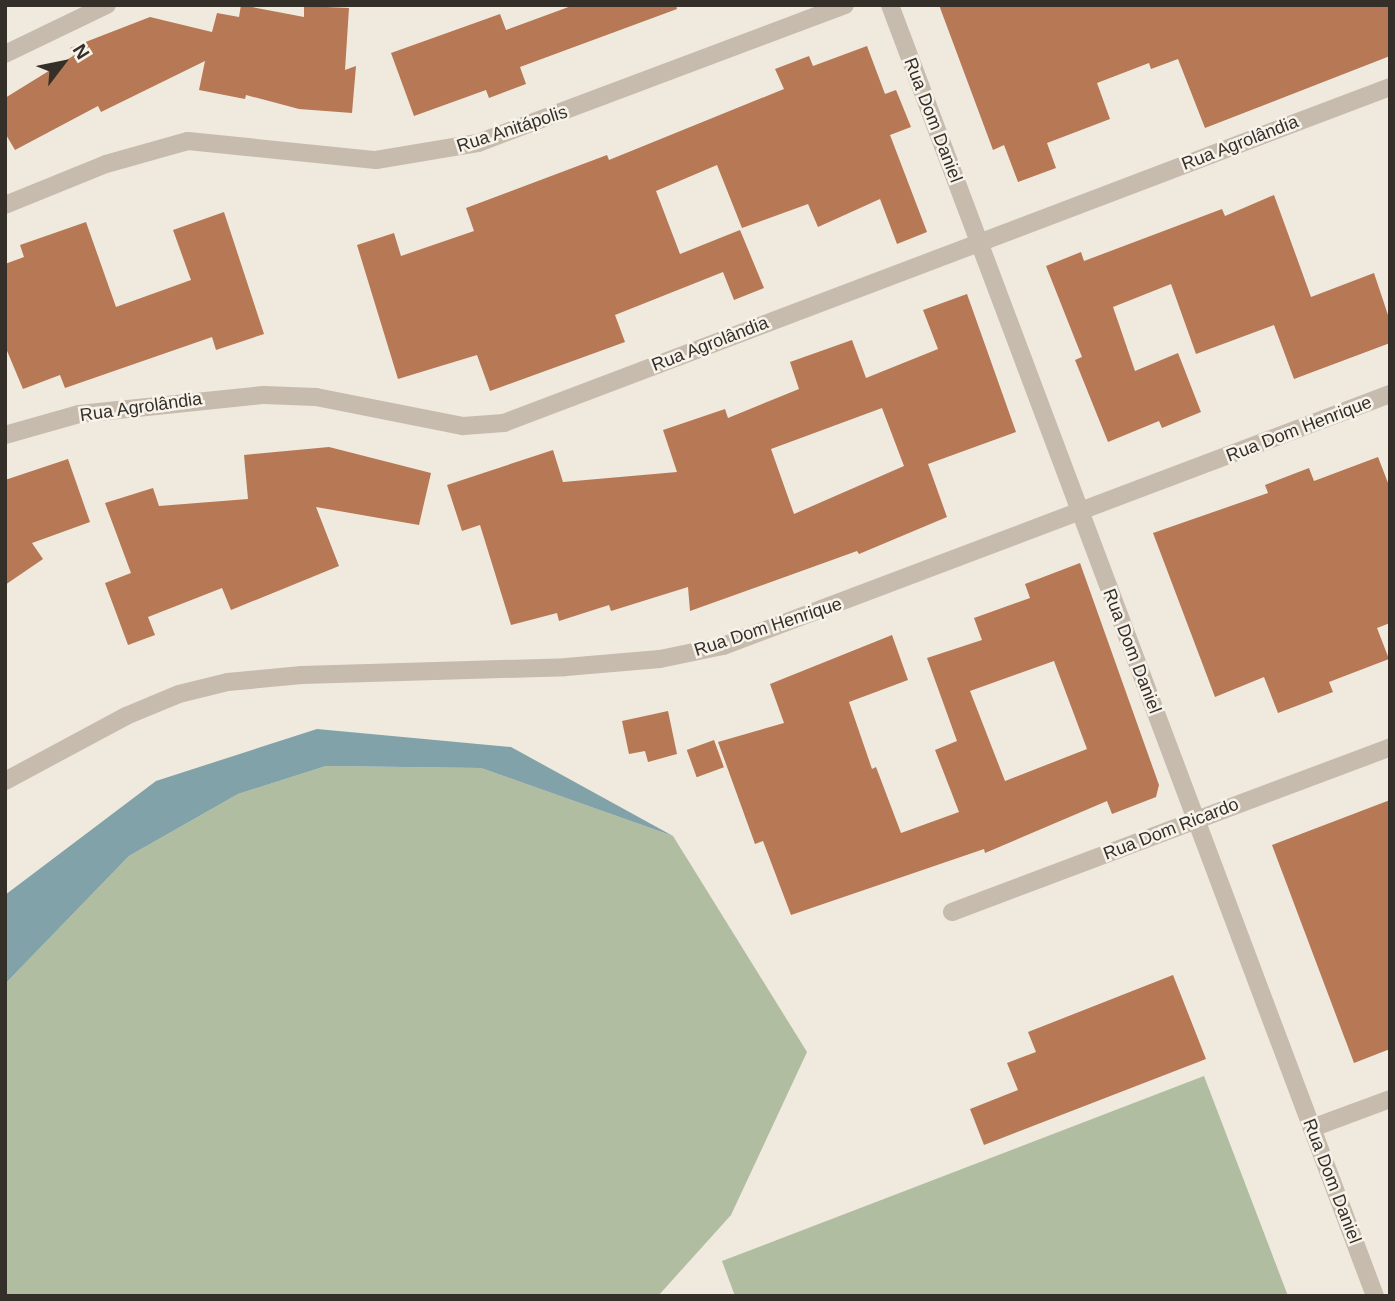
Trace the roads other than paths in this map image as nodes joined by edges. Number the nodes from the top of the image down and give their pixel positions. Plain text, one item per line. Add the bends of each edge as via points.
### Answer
1 (107, 5) edge
2 (845, 5) edge
3 (890, 5) edge
4 (5, 54) edge
5 (1390, 87) edge
6 (5, 205) edge
7 (979, 243) junction
8 (1390, 394) edge
9 (5, 435) edge
10 (1080, 512) junction
11 (1390, 747) edge
12 (5, 781) edge
13 (1196, 820) junction
14 (952, 912) dead end
15 (1390, 1099) edge
16 (1312, 1128) junction
17 (1375, 1296) edge

1 - 4 street
2 - 6 street, Rua Anitápolis via 478,144 376,160 188,141 118,160
3 - 7 street, Rua Dom Daniel
5 - 7 street, Rua Agrolândia
7 - 9 street, Rua Agrolândia via 503,423 463,426 316,397 264,395 79,414
7 - 10 street, Rua Dom Daniel
8 - 10 street, Rua Dom Henrique
10 - 12 street, Rua Dom Henrique via 723,646 660,659 566,667 302,675 228,682 179,694 126,716
10 - 13 street, Rua Dom Daniel
11 - 13 street, Rua Dom Ricardo
13 - 14 street, Rua Dom Ricardo
13 - 16 street, Rua Dom Daniel
15 - 16 street
16 - 17 street, Rua Dom Daniel

